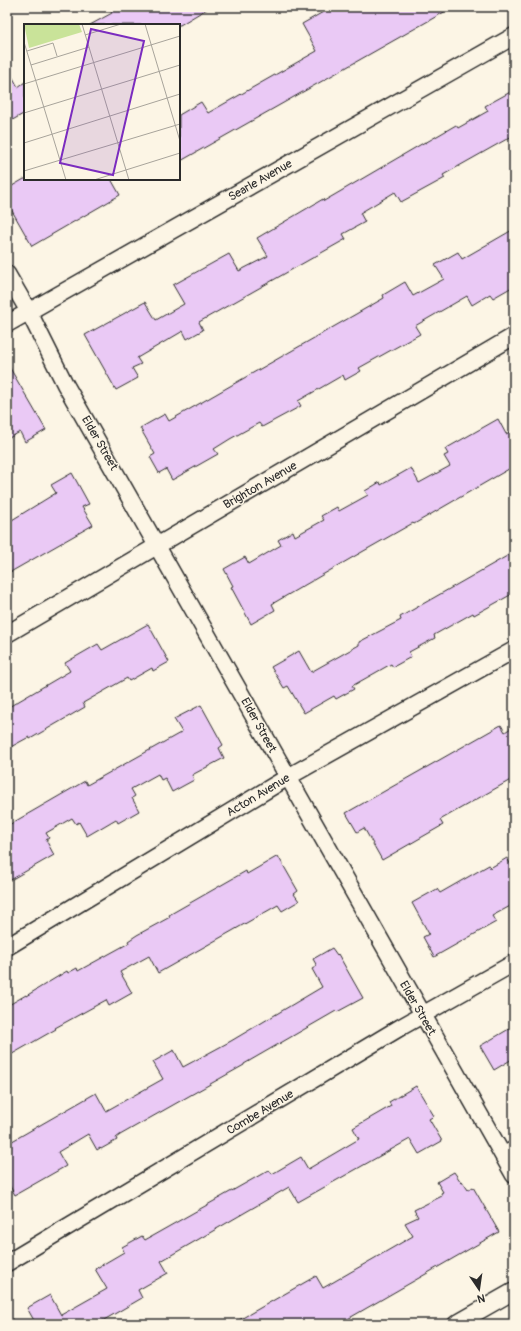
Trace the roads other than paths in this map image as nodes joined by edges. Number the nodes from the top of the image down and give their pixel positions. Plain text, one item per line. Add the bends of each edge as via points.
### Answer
1 (514, 36) edge
2 (7, 274) edge
3 (29, 312) junction
4 (7, 324) edge
5 (514, 336) edge
6 (158, 544) junction
7 (7, 634) edge
8 (514, 650) edge
9 (288, 777) junction
10 (7, 947) edge
11 (514, 963) edge
12 (422, 1015) junction
13 (508, 1149) edge
14 (514, 1175) edge
15 (7, 1263) edge
16 (514, 1291) edge
17 (456, 1324) edge

1 - 3 street, Searle Avenue
2 - 3 street, Elder Street
3 - 4 street, Searle Avenue
3 - 6 street, Elder Street via 65,384
5 - 6 street, Brighton Avenue
6 - 7 street, Brighton Avenue
6 - 9 street, Elder Street
8 - 9 street, Acton Avenue
9 - 10 street, Acton Avenue
9 - 12 street, Elder Street
11 - 12 street, Combe Avenue
12 - 13 street, Elder Street
12 - 15 street, Combe Avenue
13 - 14 street, Elder Street
16 - 17 street

